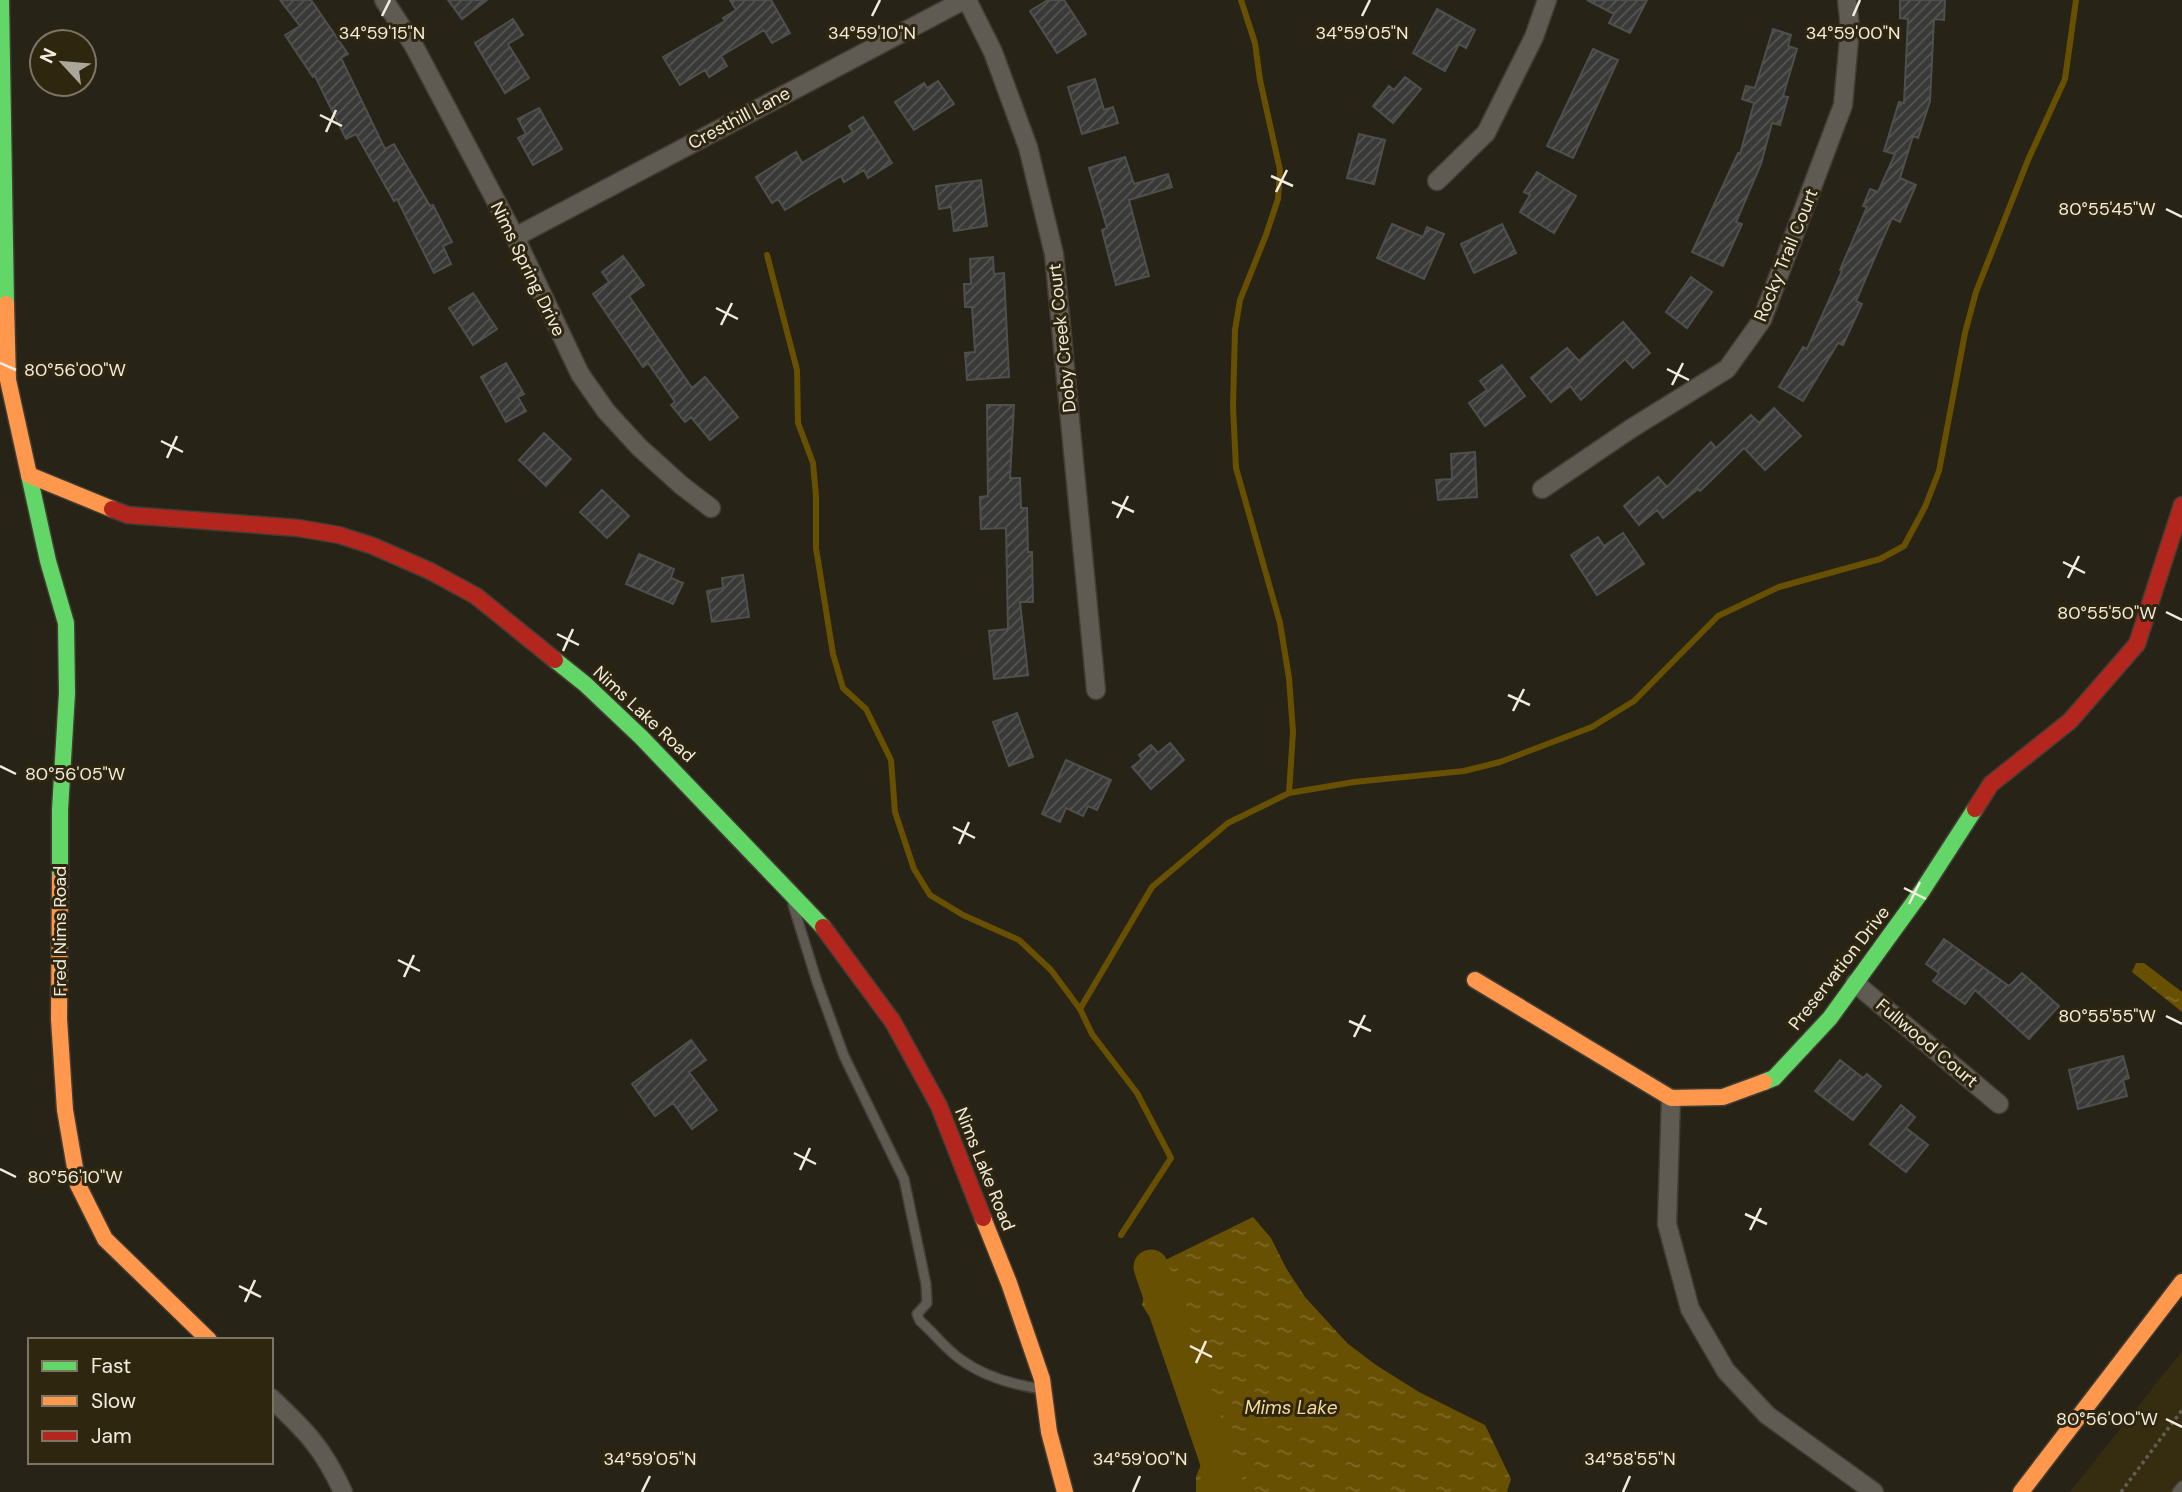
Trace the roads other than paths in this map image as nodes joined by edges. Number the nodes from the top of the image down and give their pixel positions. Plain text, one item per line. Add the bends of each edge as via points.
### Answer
1 (1, 0) edge
2 (384, 0) edge
3 (965, 0) edge
4 (1547, 0) edge
5 (1847, 0) edge
6 (1437, 181) dead end
7 (514, 237) junction
8 (29, 475) junction
9 (1542, 489) dead end
10 (2182, 505) edge
11 (711, 508) dead end
12 (1096, 690) dead end
13 (787, 888) junction
14 (1475, 981) dead end
15 (1855, 983) junction
16 (1671, 1098) junction
17 (1998, 1104) dead end
18 (2182, 1282) edge
19 (207, 1338) edge
20 (1043, 1389) junction
21 (273, 1400) edge
22 (2182, 1486) edge
23 (343, 1492) edge
24 (1065, 1492) edge
25 (1874, 1492) edge
26 (2021, 1492) edge
27 (2177, 1492) edge

1 - 8 street via 8,380
2 - 7 street, Nims Spring Drive via 414,46
3 - 7 street, Cresthill Lane
3 - 12 street, Doby Creek Court via 993,52 1028,147 1054,254
4 - 6 street via 1534,37 1486,133
5 - 9 street, Rocky Trail Court via 1850,28 1843,105 1762,320 1727,369
7 - 11 street, Nims Spring Drive via 580,374 606,411 639,447
8 - 13 street, Nims Lake Road via 128,515 339,534 430,571 476,596 585,684 694,788
8 - 19 street, Fred Nims Road via 66,623 59,1019 65,1110 78,1185 105,1239
10 - 15 street, Preservation Drive via 2137,644 2070,721 1991,784
13 - 20 street, Nims Lake Road via 816,917 893,1022 939,1106 1004,1270
13 - 20 lane via 844,1056 904,1180 926,1284 927,1303 917,1314 920,1321 961,1360 1023,1387
14 - 16 street
15 - 16 street, Preservation Drive via 1830,1018 1774,1078 1723,1097
15 - 17 street, Fullwood Court
16 - 25 street via 1667,1224 1690,1309 1726,1371 1767,1415
18 - 26 street
20 - 24 street, Nims Lake Road
21 - 23 street via 308,1433
22 - 27 lane

